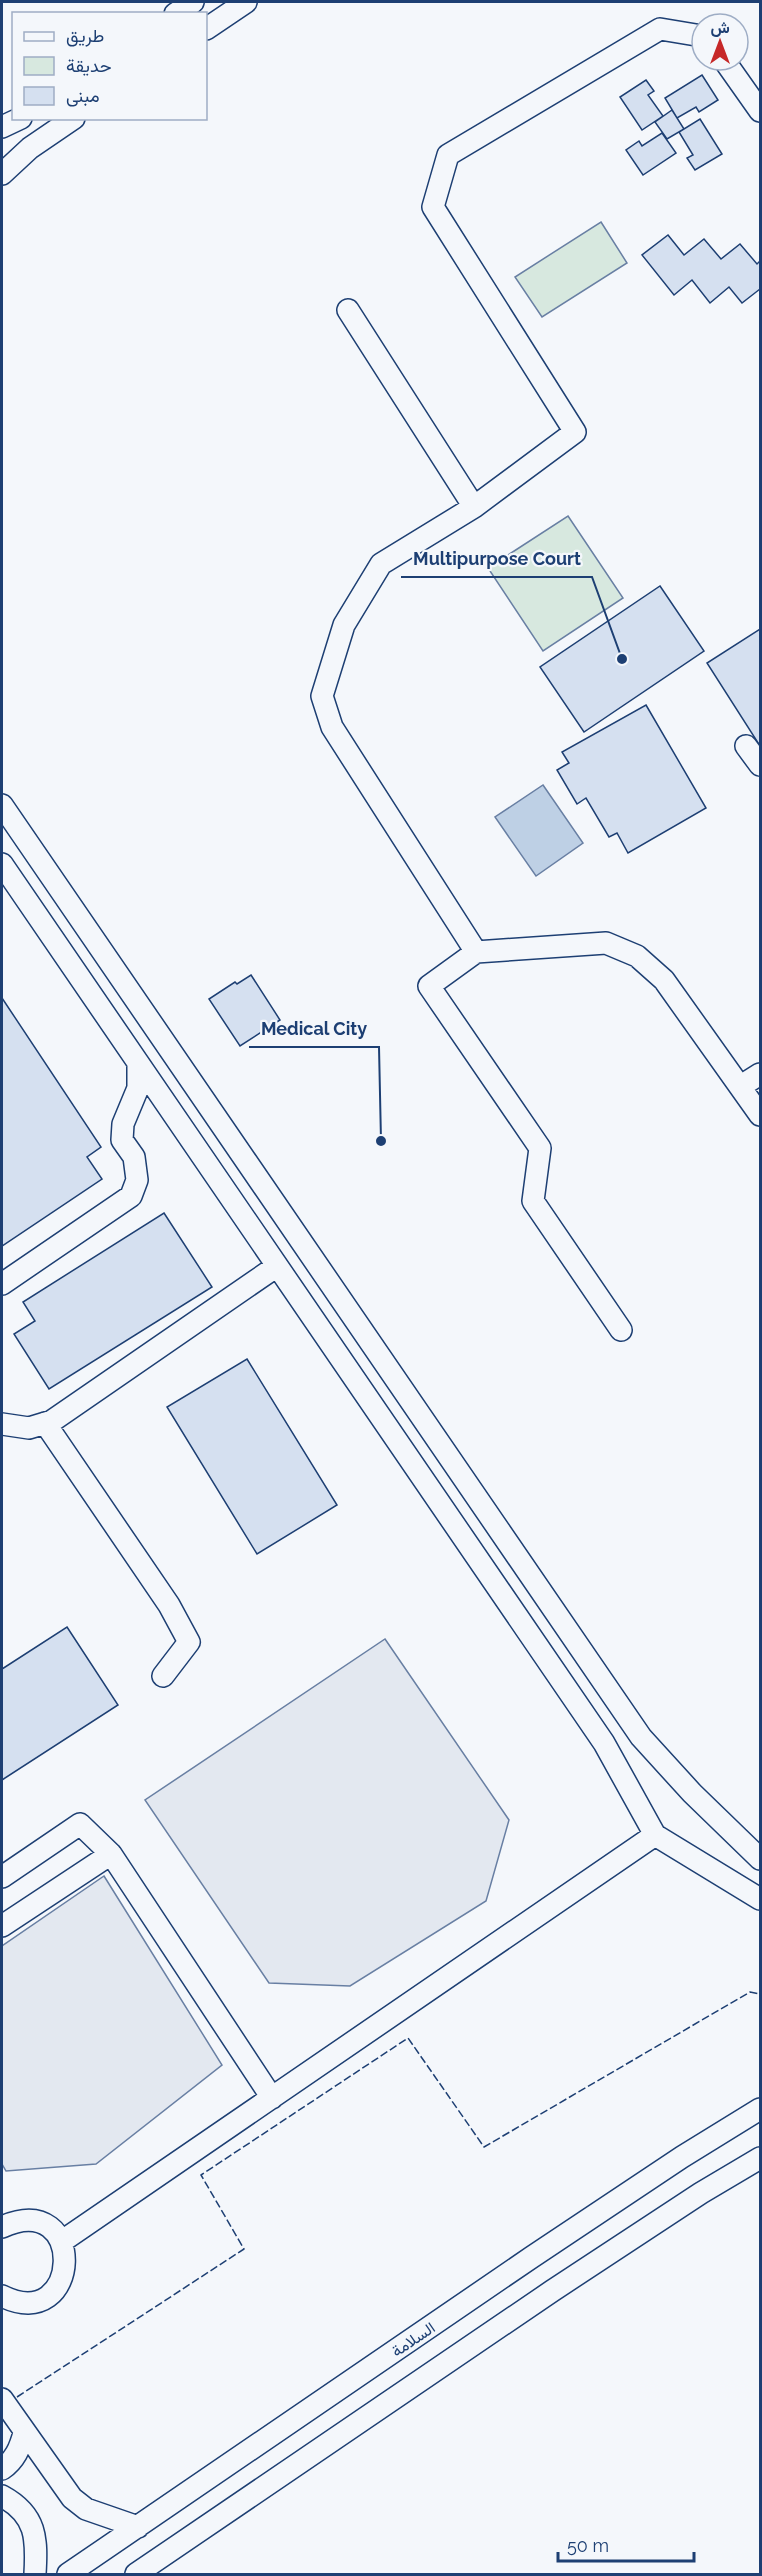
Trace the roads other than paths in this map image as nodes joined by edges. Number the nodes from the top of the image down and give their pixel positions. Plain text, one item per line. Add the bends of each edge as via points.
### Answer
1 (193, 2) edge
2 (246, 2) edge
3 (178, 12) edge
4 (207, 28) edge
5 (690, 34) edge
6 (732, 72) edge
7 (760, 111) edge
8 (19, 120) edge
9 (71, 120) edge
10 (2, 127) edge
11 (2, 174) edge
12 (348, 309) dead end
13 (474, 507) junction
14 (746, 746) dead end
15 (760, 765) edge
16 (2, 805) edge
17 (2, 864) edge
18 (476, 952) junction
19 (138, 1064) junction
20 (760, 1074) edge
21 (741, 1086) junction
22 (760, 1115) edge
23 (277, 1266) junction
24 (2, 1284) edge
25 (621, 1330) dead end
26 (45, 1423) junction
27 (2, 1424) edge
28 (163, 1677) dead end
29 (655, 1835) junction
30 (111, 1854) junction
31 (760, 1859) edge
32 (2, 1877) edge
33 (760, 1897) edge
34 (2, 1926) edge
35 (272, 2098) junction
36 (760, 2109) edge
37 (760, 2158) edge
38 (2, 2226) edge
39 (61, 2242) junction
40 (2, 2296) edge
41 (2, 2399) edge
42 (24, 2433) junction
43 (2, 2469) edge
44 (2, 2496) edge
45 (138, 2527) junction
46 (35, 2574) edge
47 (68, 2574) edge
48 (136, 2574) edge

1 - 3 street
2 - 4 street
5 - 13 street via 660,29 448,155 433,207 575,432
6 - 7 street
8 - 10 street
9 - 11 street via 30,148
12 - 13 street
13 - 18 street via 381,564 344,625 322,696 332,727
14 - 15 street
16 - 31 street via 641,1737
17 - 19 street
18 - 21 street via 606,943 637,956 663,980
18 - 25 street via 429,986 540,1148 533,1201
19 - 23 street
19 - 24 street via 138,1088 123,1124 122,1140 134,1157 137,1180 131,1196
20 - 21 street
21 - 22 street
23 - 26 street via 75,1407
23 - 29 street via 604,1743
26 - 27 street via 29,1428
26 - 28 street via 169,1605 189,1642
29 - 33 street
29 - 35 street
30 - 32 street via 80,1824
30 - 34 street
30 - 35 street
35 - 39 street
36 - 45 street, السلامة via 531,2257
37 - 48 street via 552,2291
38 - 39 street via 14,2221 35,2222 53,2232
39 - 40 street via 65,2270 51,2293 26,2303
41 - 42 street
42 - 43 street via 19,2450
42 - 45 street via 72,2498 87,2509
44 - 46 street via 14,2503 37,2538
45 - 47 street, السلامة

